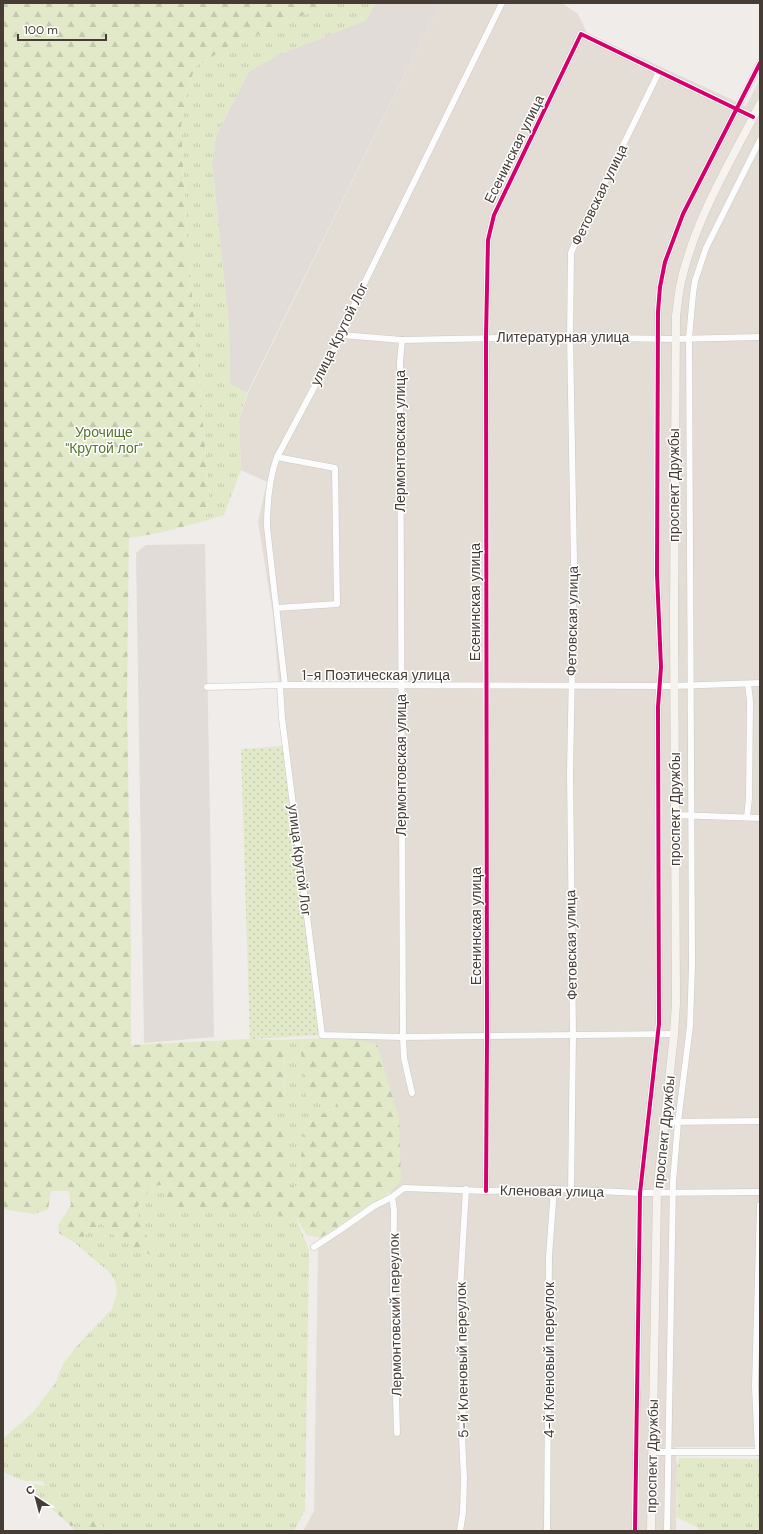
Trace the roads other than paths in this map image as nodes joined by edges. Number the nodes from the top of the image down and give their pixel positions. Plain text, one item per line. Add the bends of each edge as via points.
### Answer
1 (502, 3) edge
2 (760, 63) edge
3 (659, 72) junction
4 (760, 104) edge
5 (737, 109) junction
6 (753, 117) junction
7 (760, 140) edge
8 (342, 335) junction
9 (486, 337) junction
10 (570, 337) junction
11 (760, 337) edge
12 (657, 338) junction
13 (689, 338) junction
14 (675, 339) junction
15 (402, 340) junction
16 (277, 457) junction
17 (277, 608) junction
18 (760, 683) edge
19 (748, 684) junction
20 (660, 685) junction
21 (283, 686) junction
22 (401, 686) junction
23 (486, 686) junction
24 (571, 686) junction
25 (674, 686) junction
26 (691, 686) junction
27 (207, 687) dead end
28 (675, 815) junction
29 (692, 816) junction
30 (747, 817) junction
31 (760, 818) edge
32 (658, 1034) junction
33 (674, 1034) junction
34 (573, 1035) junction
35 (487, 1037) junction
36 (403, 1038) junction
37 (412, 1093) dead end
38 (760, 1121) edge
39 (665, 1122) junction
40 (678, 1122) junction
41 (554, 1189) junction
42 (466, 1190) junction
43 (571, 1190) junction
44 (486, 1191) junction
45 (672, 1192) junction
46 (760, 1192) edge
47 (640, 1193) junction
48 (657, 1193) junction
49 (392, 1197) junction
50 (760, 1205) edge
51 (314, 1247) dead end
52 (397, 1433) dead end
53 (652, 1452) junction
54 (668, 1452) junction
55 (759, 1452) edge
56 (460, 1531) edge
57 (547, 1531) edge
58 (635, 1531) edge
59 (651, 1531) edge
60 (667, 1531) edge

1 - 8 street, улица Крутой Лог via 357,298
2 - 5 street
3 - 5 street
3 - 9 street, Есенинская улица via 581,34 494,215 488,240
3 - 10 street, Фетовская улица via 573,247
4 - 6 main road, проспект Дружбы
5 - 6 street
5 - 12 street via 683,214 665,262 660,287
6 - 14 main road, проспект Дружбы via 708,207 689,252 678,298
7 - 13 street via 706,248 695,282
8 - 15 street, Литературная улица
8 - 16 street, улица Крутой Лог
9 - 10 street, Литературная улица
9 - 15 street, Литературная улица
9 - 23 street, Есенинская улица
10 - 12 street, Литературная улица
10 - 24 street, Фетовская улица via 574,562
11 - 13 street, Литературная улица
12 - 14 street, Литературная улица
12 - 20 street via 657,574
13 - 14 street, Литературная улица
13 - 26 street
14 - 25 main road, проспект Дружбы
15 - 22 street, Лермонтовская улица
16 - 17 street, улица Крутой Лог via 272,471 267,508
16 - 17 street via 335,468 337,604
17 - 21 street, улица Крутой Лог
18 - 19 street, 1-я Поэтическая улица
19 - 26 street, 1-я Поэтическая улица
19 - 30 street via 750,701
20 - 24 street, 1-я Поэтическая улица
20 - 25 street, 1-я Поэтическая улица
20 - 32 street
21 - 22 street, 1-я Поэтическая улица
21 - 27 street, 1-я Поэтическая улица
21 - 36 street, улица Крутой Лог via 285,741 322,1034
22 - 23 street, 1-я Поэтическая улица
22 - 36 street, Лермонтовская улица
23 - 24 street, 1-я Поэтическая улица
23 - 35 street, Есенинская улица
24 - 34 street, Фетовская улица
25 - 26 street, 1-я Поэтическая улица
25 - 28 main road, проспект Дружбы
26 - 29 street
28 - 29 street
28 - 33 main road, проспект Дружбы
29 - 30 street
29 - 40 street via 690,1026
30 - 31 street
32 - 33 street
32 - 34 street
32 - 47 street
33 - 39 main road, проспект Дружбы
34 - 35 street
34 - 43 street, Фетовская улица
35 - 36 street
35 - 44 street, Есенинская улица
36 - 37 street, Лермонтовская улица via 404,1058
38 - 40 street
39 - 40 street
39 - 48 main road, проспект Дружбы
40 - 45 street
41 - 43 street, Кленовая улица
41 - 44 street, Кленовая улица
41 - 57 street, 4-й Кленовый переулок via 549,1256
42 - 44 street, Кленовая улица
42 - 49 street, Кленовая улица via 404,1188
42 - 56 street, 5-й Кленовый переулок via 460,1290 464,1370 464,1478
43 - 47 street, Кленовая улица
45 - 46 street, Кленовая улица
45 - 48 street, Кленовая улица
45 - 54 street
47 - 48 street, Кленовая улица
47 - 58 street
48 - 53 main road, проспект Дружбы
49 - 51 street, Кленовая улица via 374,1206
49 - 52 street, Лермонтовский переулок
50 - 55 street via 755,1386
53 - 54 street
53 - 59 main road, проспект Дружбы
54 - 55 street
54 - 60 street

